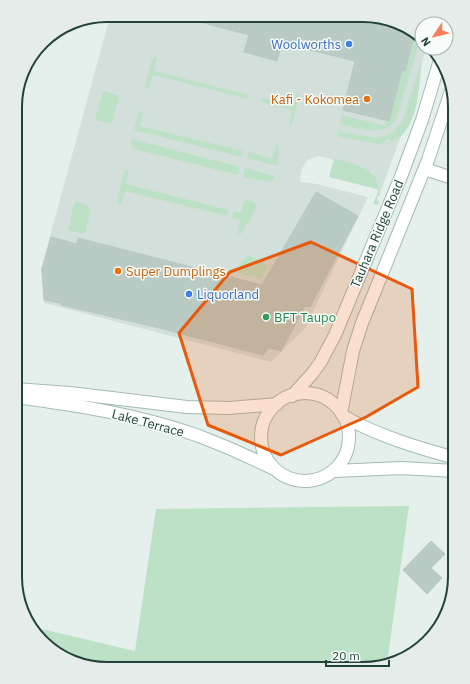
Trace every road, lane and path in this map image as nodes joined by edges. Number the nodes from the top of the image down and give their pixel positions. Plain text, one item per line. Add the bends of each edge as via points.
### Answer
1 (438, 68) edge
2 (448, 102) edge
3 (425, 169) junction
4 (448, 177) edge
5 (22, 390) edge
6 (292, 396) junction
7 (22, 398) edge
8 (277, 404) junction
9 (342, 414) junction
10 (448, 456) edge
11 (276, 469) junction
12 (334, 471) junction
13 (448, 471) edge

1 - 6 main road, Tauhara Ridge Road via 404,167 335,335 320,363
2 - 3 main road, Tauhara Ridge Road
3 - 4 main road
3 - 9 main road, Tauhara Ridge Road via 362,323 353,351
5 - 8 main road, Lake Terrace via 194,407 230,408
6 - 8 main road
6 - 9 main road via 308,393 320,396 333,403
7 - 11 main road, Lake Terrace via 114,413 153,423 204,438
8 - 11 main road via 268,414 262,432 265,453
9 - 10 main road via 360,426 389,438
9 - 12 main road via 349,440 343,460
11 - 12 main road via 300,481 322,478
12 - 13 main road via 402,468

